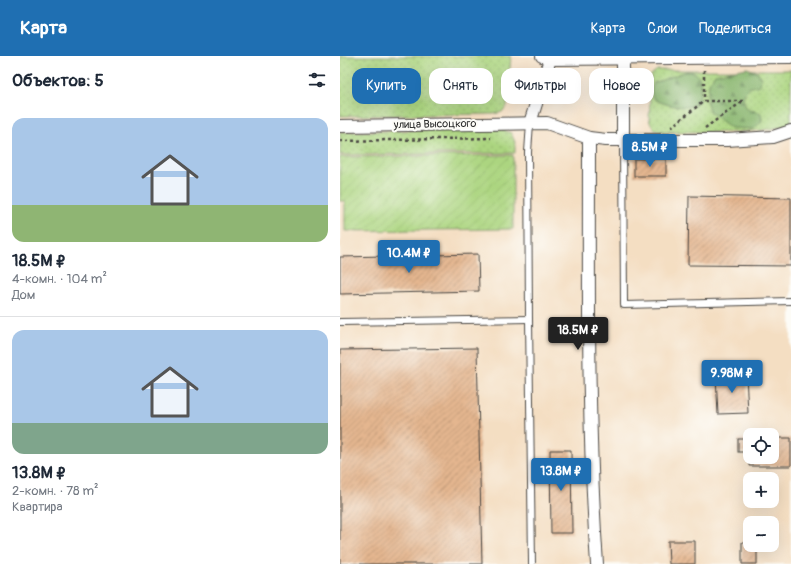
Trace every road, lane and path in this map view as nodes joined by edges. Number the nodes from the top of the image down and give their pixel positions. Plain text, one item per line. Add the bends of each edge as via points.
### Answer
1 (546, 58) edge
2 (623, 58) junction
3 (704, 58) junction
4 (791, 58) edge
5 (704, 101) junction
6 (530, 123) junction
7 (340, 126) edge
8 (670, 128) dead end
9 (791, 131) edge
10 (498, 138) dead end
11 (589, 138) junction
12 (623, 140) junction
13 (689, 140) junction
14 (340, 141) edge
15 (791, 301) edge
16 (529, 319) junction
17 (340, 322) edge
18 (532, 564) edge
19 (597, 564) edge

1 - 2 street
1 - 6 street
2 - 3 street
2 - 12 street
3 - 4 street
3 - 5 path
5 - 8 path
5 - 13 path via 743,101
6 - 7 street, улица Высоцкого
6 - 11 street, улица Высоцкого via 547,123
6 - 16 lane
9 - 13 street via 773,137
10 - 14 path
11 - 12 street, улица Высоцкого
11 - 19 street via 589,306
12 - 13 street
12 - 15 lane via 624,305
16 - 17 lane
16 - 18 lane

